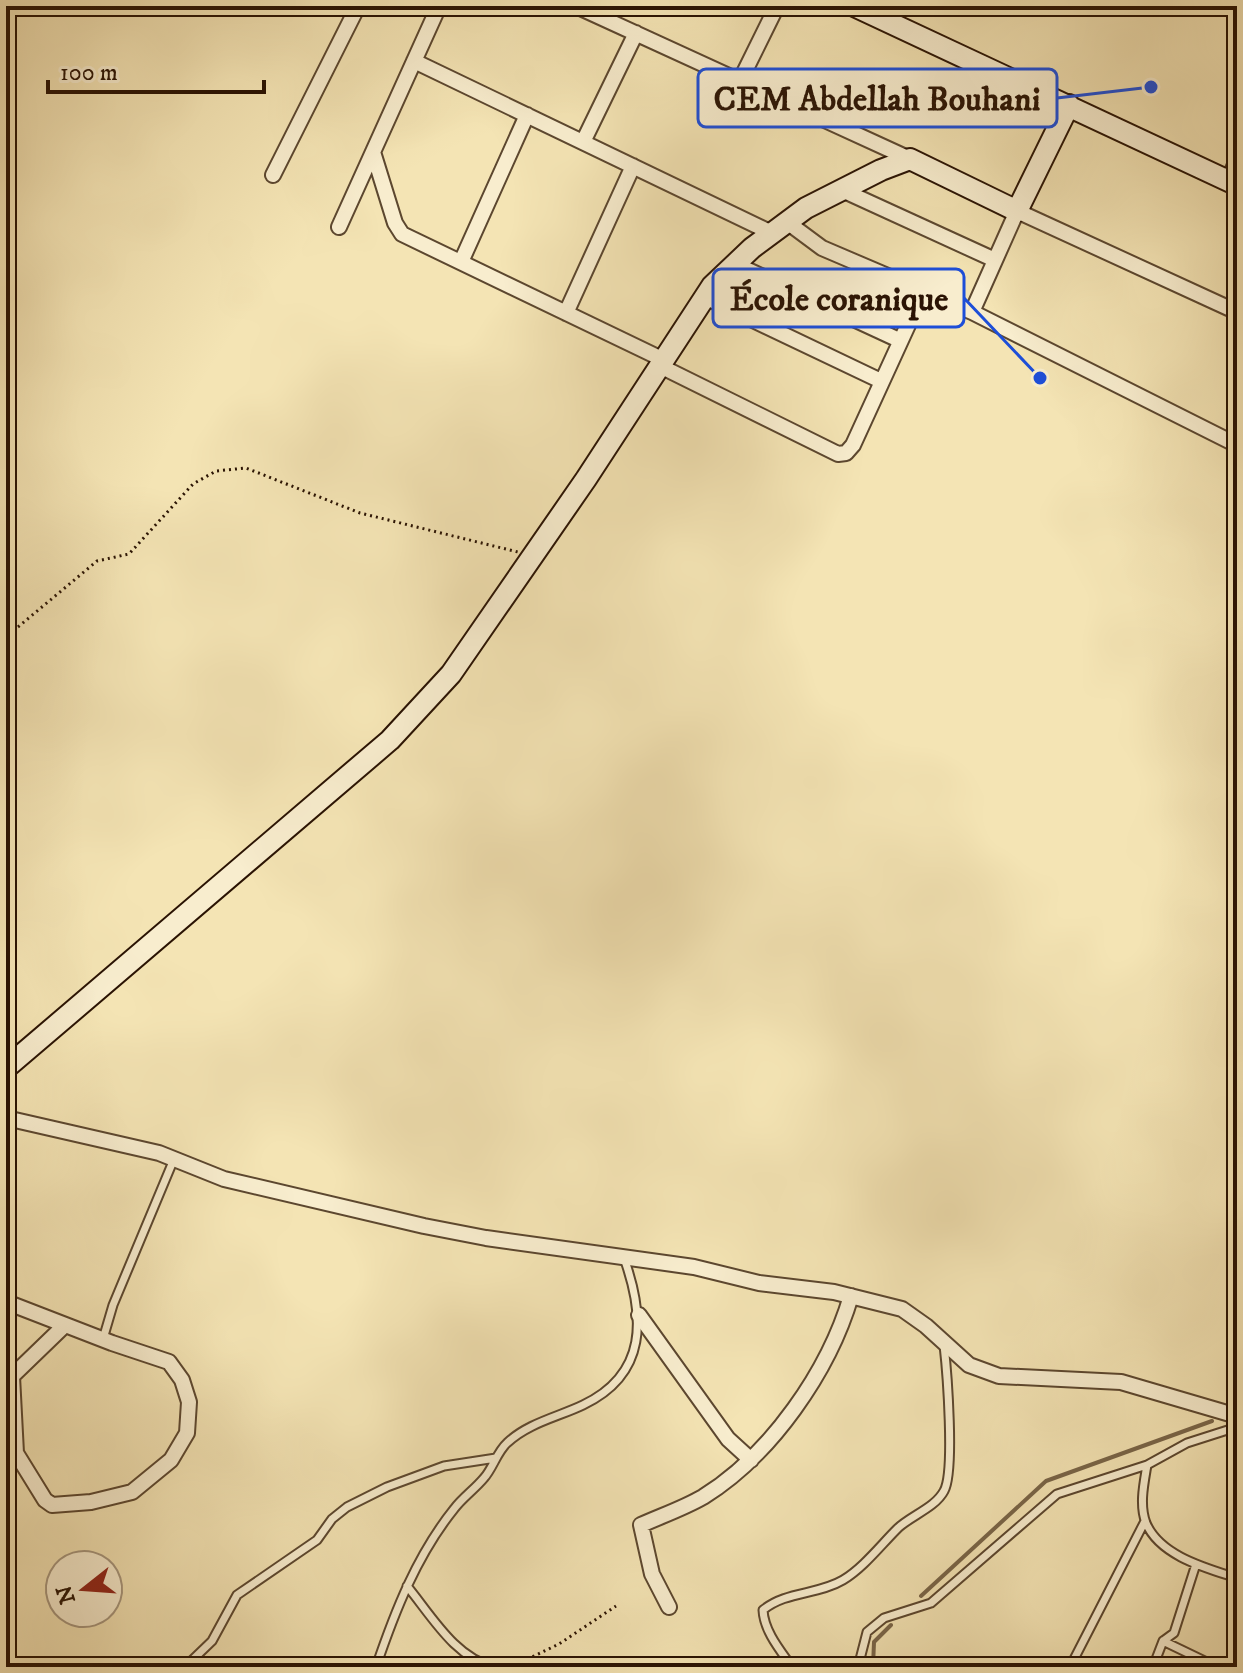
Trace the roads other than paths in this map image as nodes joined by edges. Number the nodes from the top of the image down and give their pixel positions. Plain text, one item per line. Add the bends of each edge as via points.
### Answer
1 (358, 6) edge
2 (439, 6) edge
3 (576, 6) edge
4 (777, 6) edge
5 (854, 6) edge
6 (636, 33) junction
7 (414, 61) junction
8 (740, 81) junction
9 (1069, 105) junction
10 (527, 115) junction
11 (583, 142) junction
12 (373, 152) junction
13 (910, 159) junction
14 (1237, 160) edge
15 (633, 166) junction
16 (273, 175) dead end
17 (1233, 183) edge
18 (842, 190) junction
19 (1017, 211) junction
20 (339, 227) dead end
21 (780, 227) junction
22 (995, 260) junction
23 (461, 262) junction
24 (735, 264) junction
25 (924, 290) junction
26 (705, 297) junction
27 (972, 312) junction
28 (1237, 312) edge
29 (566, 313) junction
30 (899, 340) junction
31 (662, 363) junction
32 (881, 381) junction
33 (1237, 445) edge
34 (6, 1068) edge
35 (6, 1118) edge
36 (174, 1159) junction
37 (624, 1258) junction
38 (851, 1296) junction
39 (6, 1302) edge
40 (639, 1315) junction
41 (65, 1325) junction
42 (103, 1339) junction
43 (944, 1343) junction
44 (9, 1379) edge
45 (1237, 1416) edge
46 (1237, 1427) edge
47 (496, 1458) junction
48 (751, 1460) junction
49 (1147, 1465) junction
50 (1145, 1521) junction
51 (1196, 1564) junction
52 (1237, 1578) edge
53 (407, 1586) junction
54 (669, 1607) dead end
55 (1163, 1641) junction
56 (185, 1667) edge
57 (376, 1667) edge
58 (494, 1667) edge
59 (792, 1667) edge
60 (858, 1667) edge
61 (1070, 1667) edge
62 (1153, 1667) edge
63 (1217, 1667) edge

1 - 16 street
2 - 7 street
3 - 6 street
4 - 8 street
5 - 9 main road
6 - 8 street
6 - 11 street
7 - 10 street
7 - 12 street
8 - 13 street
9 - 17 main road
9 - 19 main road
10 - 11 street
10 - 23 street
11 - 15 street
12 - 20 street
12 - 23 street via 402,234
13 - 18 main road
13 - 19 main road
14 - 17 street
15 - 21 street
15 - 29 street
18 - 21 main road
18 - 22 street
19 - 22 street
19 - 28 street
21 - 24 main road
21 - 25 street
22 - 27 street
23 - 29 street
24 - 26 main road
24 - 30 street
25 - 27 street
25 - 30 street
26 - 31 main road
26 - 32 street
27 - 33 street
29 - 31 street
30 - 32 street
31 - 32 street via 838,454 853,445
31 - 34 main road via 451,674 390,740
35 - 36 street
36 - 37 street via 224,1179 424,1226
36 - 42 lane
37 - 38 street
37 - 40 lane
38 - 43 street via 902,1309
38 - 48 street via 832,1349 780,1428
39 - 41 street
40 - 47 lane via 630,1360 612,1385 586,1404 527,1428
40 - 48 street via 728,1439
41 - 42 street
41 - 44 street
42 - 44 street via 169,1362 189,1402 187,1433 171,1460 132,1492 91,1502 52,1505 45,1500 16,1453
43 - 45 street via 969,1365 999,1376 1121,1382
43 - 59 lane via 946,1489 843,1580 763,1610 772,1639
46 - 49 lane via 1187,1443
47 - 53 lane via 454,1508
47 - 56 lane via 444,1466 347,1507 317,1540 237,1595 212,1641
48 - 54 street via 703,1497 641,1525 652,1574
49 - 50 lane
49 - 60 lane via 1057,1494 931,1603 884,1618 867,1632
50 - 51 lane via 1156,1540
50 - 61 lane
51 - 52 lane
51 - 55 lane via 1174,1633
53 - 57 lane
53 - 58 lane via 460,1650
55 - 62 lane
55 - 63 lane

